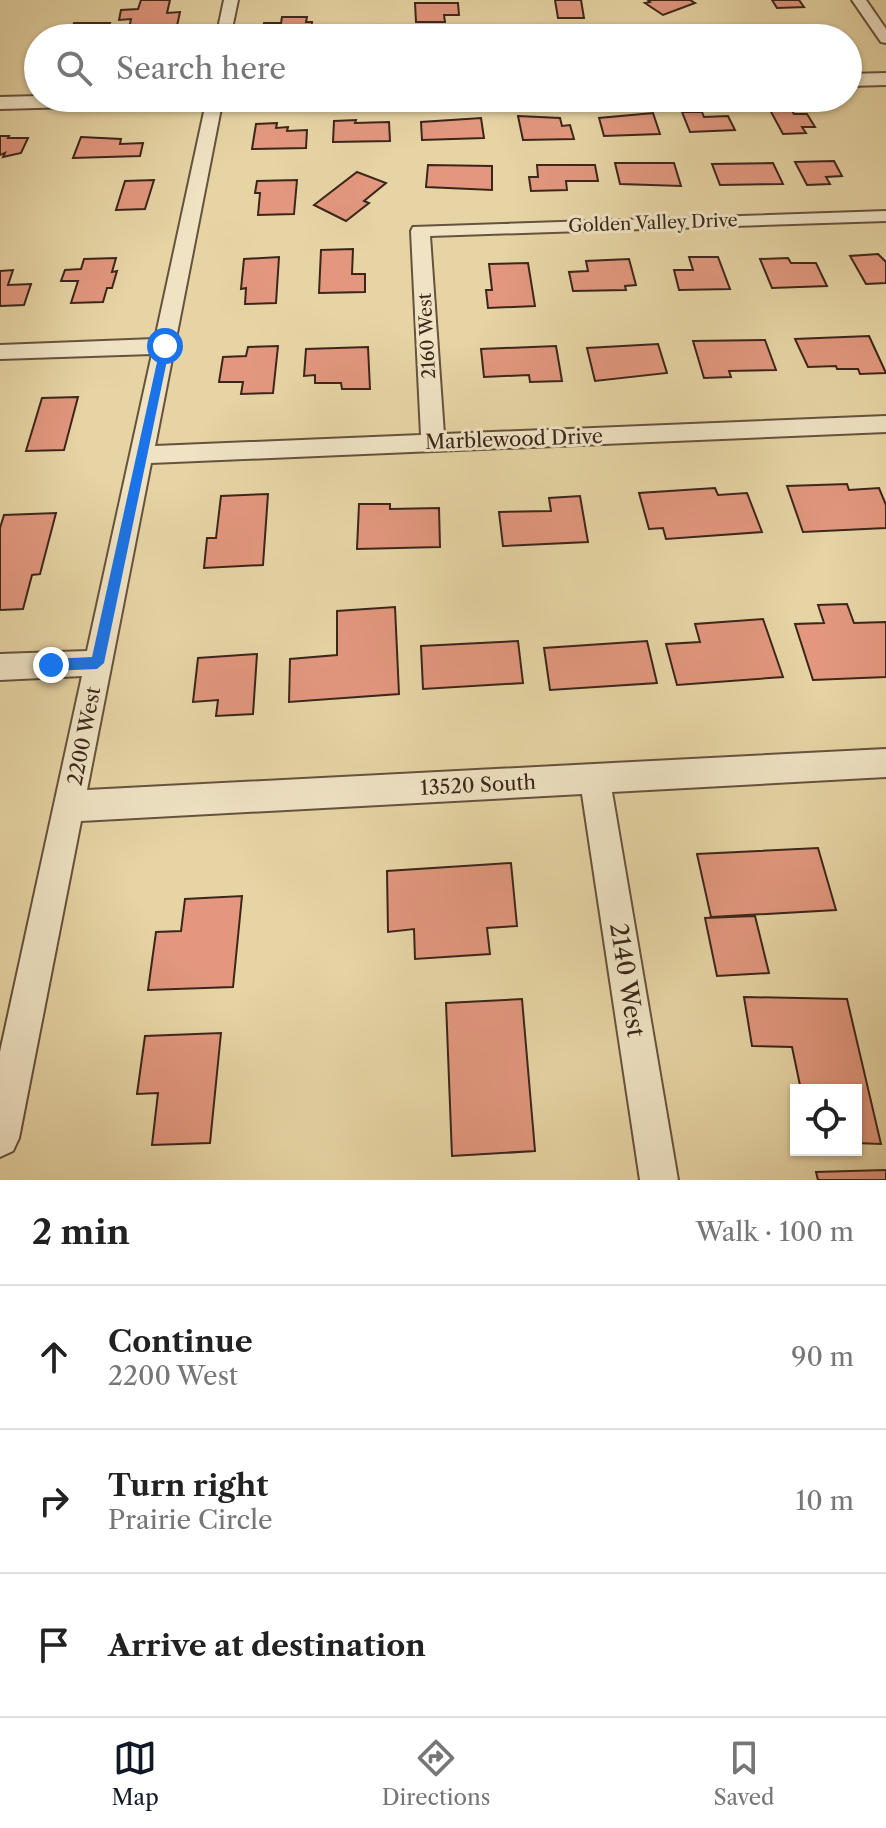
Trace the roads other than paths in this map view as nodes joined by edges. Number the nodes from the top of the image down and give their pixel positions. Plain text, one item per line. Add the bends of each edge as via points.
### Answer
1 (231, 0) edge
2 (859, 0) edge
3 (226, 24) edge
4 (886, 39) edge
5 (886, 79) edge
6 (862, 80) edge
7 (24, 102) edge
8 (0, 103) edge
9 (212, 112) edge
10 (886, 216) edge
11 (420, 231) joint
12 (165, 346) junction
13 (0, 352) edge
14 (886, 424) edge
15 (433, 442) junction
16 (142, 455) junction
17 (97, 663) junction
18 (0, 667) edge
19 (886, 763) edge
20 (595, 780) junction
21 (70, 806) junction
22 (0, 1138) edge
23 (659, 1180) edge

1 - 3 street
2 - 4 street
5 - 6 street
7 - 8 street
9 - 12 street, 2200 West
10 - 11 street, Golden Valley Drive
11 - 15 street, 2160 West
12 - 13 street
12 - 16 street, 2200 West
14 - 15 street, Marblewood Drive
15 - 16 street, Marblewood Drive
16 - 17 street, 2200 West
17 - 18 street
17 - 21 street, 2200 West
19 - 20 street, 13520 South
20 - 21 street, 13520 South
20 - 23 street, 2140 West
21 - 22 street, 2200 West

